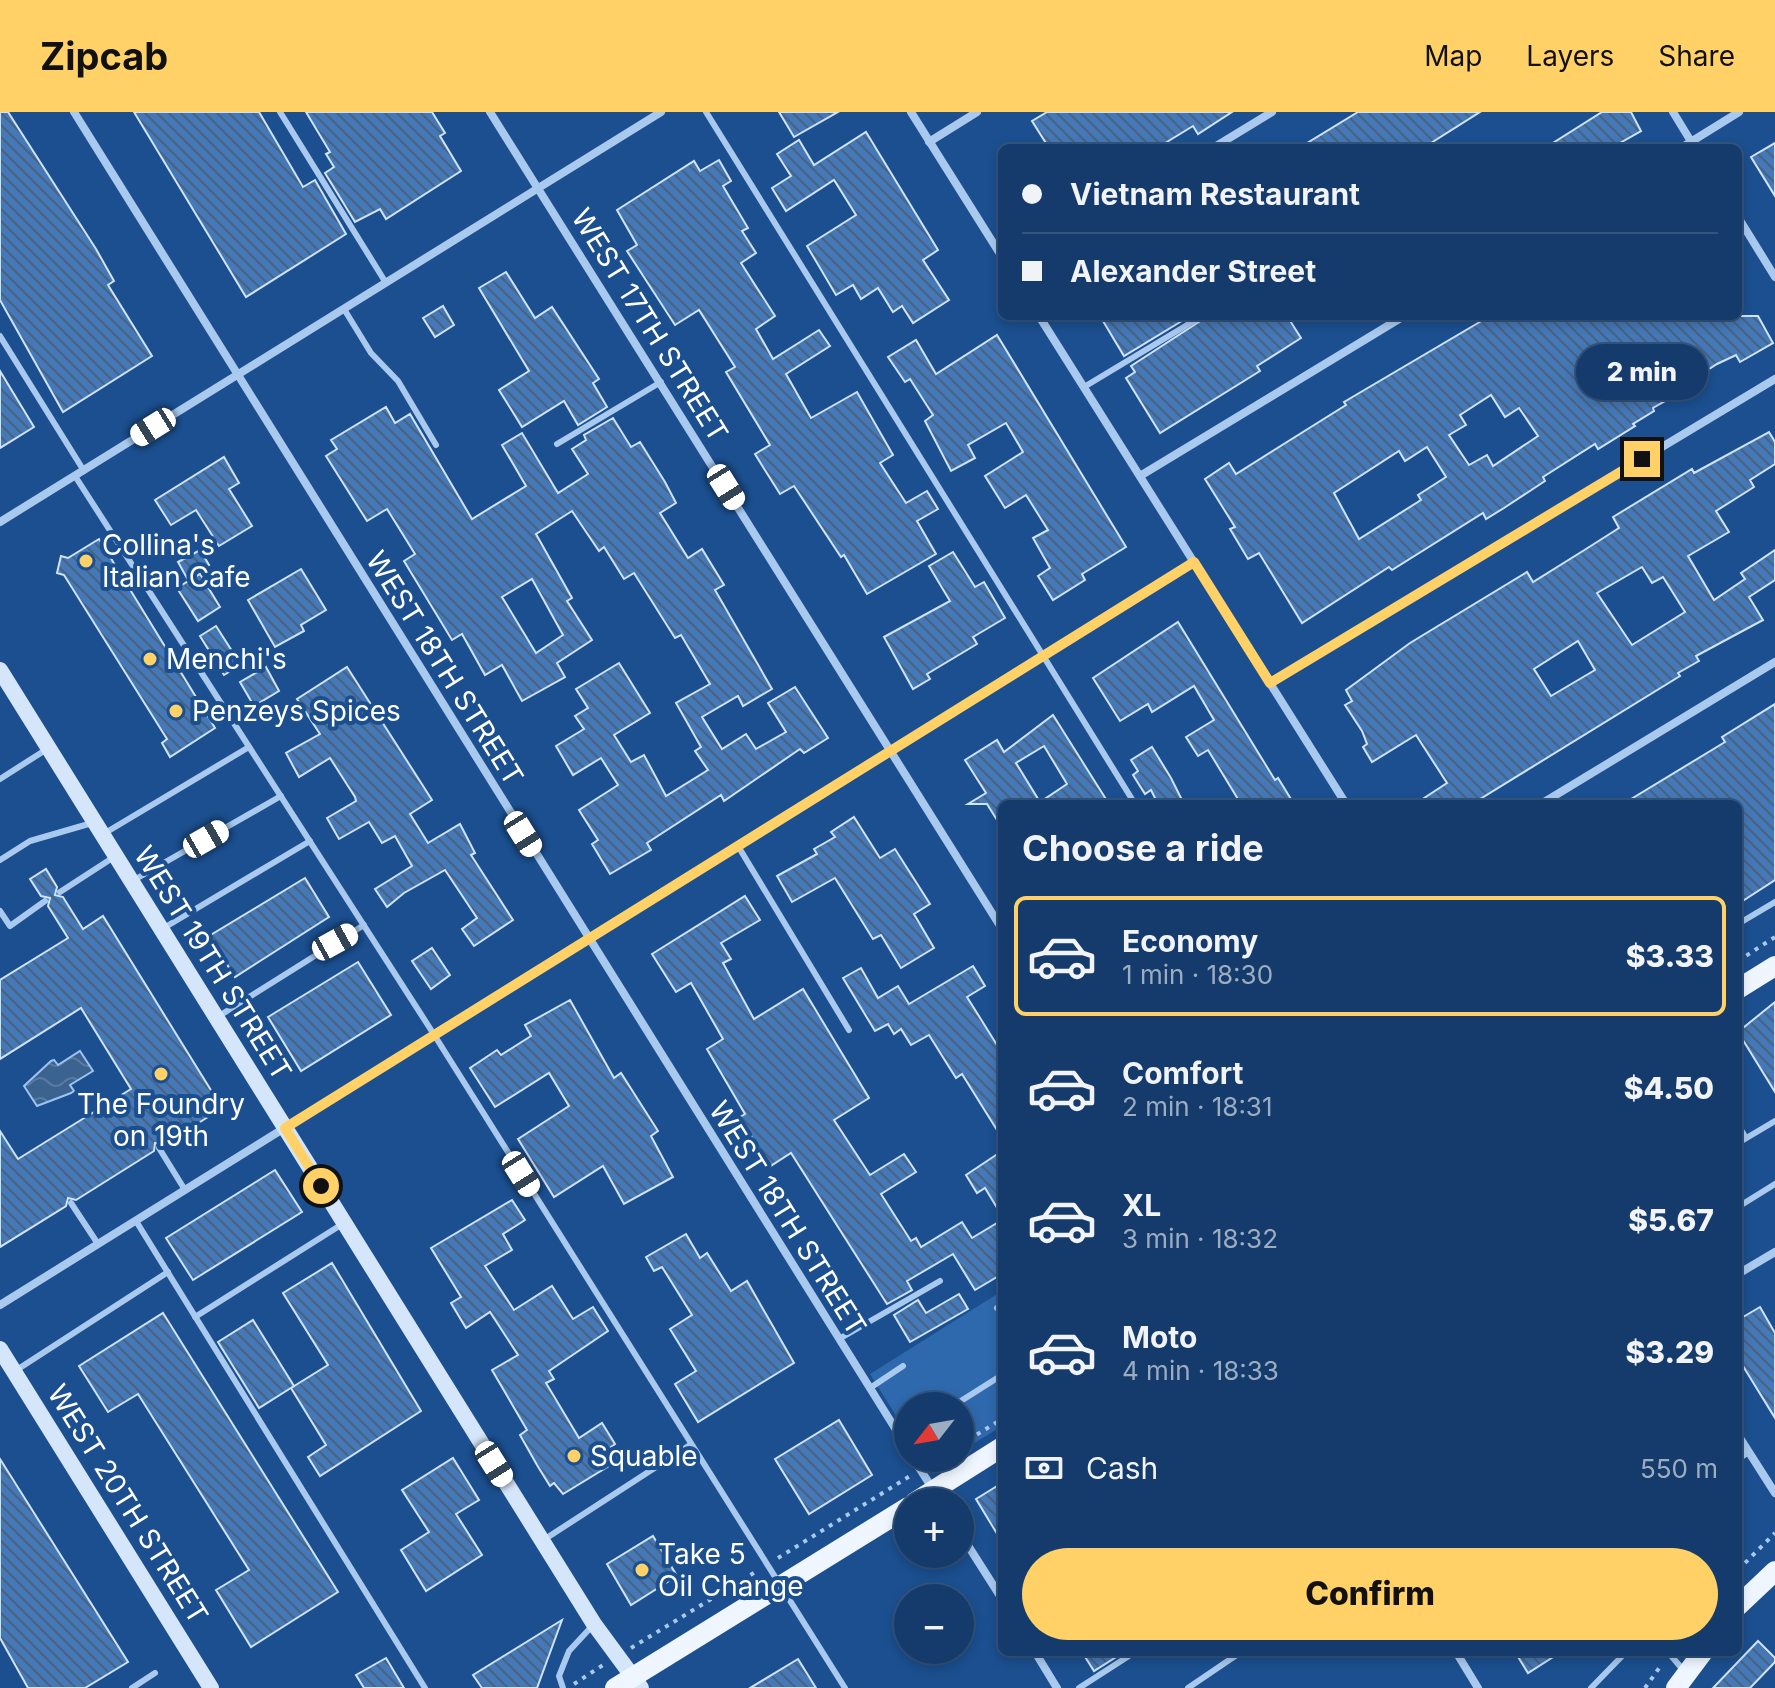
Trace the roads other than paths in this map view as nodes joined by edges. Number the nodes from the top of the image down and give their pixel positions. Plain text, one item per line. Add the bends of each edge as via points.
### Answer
1 (74, 112) edge
2 (280, 112) edge
3 (490, 112) edge
4 (661, 112) edge
5 (706, 112) edge
6 (911, 112) edge
7 (977, 112) edge
8 (1272, 112) edge
9 (1673, 112) edge
10 (1739, 112) edge
11 (929, 142) junction
12 (1220, 144) edge
13 (1692, 144) edge
14 (1694, 144) edge
15 (538, 189) junction
16 (1742, 223) edge
17 (998, 251) edge
18 (1775, 277) edge
19 (386, 283) junction
20 (344, 309) junction
21 (1042, 320) edge
22 (1195, 320) edge
23 (1397, 320) edge
24 (0, 336) edge
25 (237, 375) junction
26 (1775, 379) edge
27 (661, 382) junction
28 (1084, 387) junction
29 (557, 444) dead end
30 (436, 445) dead end
31 (79, 473) junction
32 (1140, 476) junction
33 (0, 522) edge
34 (1194, 562) junction
35 (1044, 655) junction
36 (1775, 662) edge
37 (0, 670) edge
38 (1270, 683) junction
39 (249, 747) junction
40 (49, 748) junction
41 (891, 750) junction
42 (0, 779) edge
43 (281, 796) junction
44 (1133, 800) edge
45 (1343, 800) edge
46 (1548, 800) edge
47 (98, 828) junction
48 (310, 841) junction
49 (738, 846) junction
50 (116, 856) junction
51 (0, 860) edge
52 (131, 881) junction
53 (60, 892) dead end
54 (45, 901) dead end
55 (1775, 902) edge
56 (0, 911) edge
57 (1742, 922) edge
58 (998, 923) edge
59 (364, 925) junction
60 (161, 929) junction
61 (588, 939) junction
62 (1775, 966) edge
63 (1742, 987) edge
64 (216, 1017) junction
65 (849, 1030) dead end
66 (433, 1033) junction
67 (1775, 1121) edge
68 (285, 1128) junction
69 (1742, 1132) edge
70 (1746, 1138) junction
71 (1742, 1140) edge
72 (159, 1148) dead end
73 (1775, 1184) edge
74 (185, 1190) junction
75 (71, 1203) dead end
76 (1742, 1205) edge
77 (136, 1221) junction
78 (344, 1223) junction
79 (98, 1244) junction
80 (1775, 1252) edge
81 (168, 1272) junction
82 (1742, 1272) edge
83 (940, 1281) dead end
84 (0, 1305) edge
85 (195, 1317) junction
86 (839, 1339) junction
87 (0, 1349) edge
88 (903, 1366) dead end
89 (15, 1371) junction
90 (998, 1378) edge
91 (870, 1388) junction
92 (974, 1393) edge
93 (894, 1420) edge
94 (1742, 1441) edge
95 (690, 1445) junction
96 (998, 1450) edge
97 (1749, 1452) junction
98 (1742, 1456) edge
99 (948, 1488) edge
100 (1775, 1493) edge
101 (894, 1516) edge
102 (542, 1541) junction
103 (974, 1555) edge
104 (1775, 1571) edge
105 (779, 1587) junction
106 (998, 1593) edge
107 (1742, 1602) edge
108 (594, 1624) junction
109 (1037, 1656) edge
110 (1129, 1656) edge
111 (1235, 1656) edge
112 (1458, 1656) edge
113 (1622, 1656) edge
114 (1670, 1656) edge
115 (1700, 1656) edge
116 (155, 1673) dead end
117 (1681, 1681) edge
118 (637, 1682) edge
119 (132, 1688) edge
120 (211, 1688) edge
121 (425, 1688) edge
122 (566, 1688) edge
123 (615, 1688) edge
124 (845, 1688) edge
125 (1057, 1688) edge
126 (1079, 1688) edge
127 (1188, 1688) edge
128 (1478, 1688) edge
129 (1591, 1688) edge

1 - 25 street, WEST 18TH STREET
2 - 19 lane
3 - 15 street, WEST 17TH STREET
4 - 15 street
5 - 35 lane
6 - 11 street
7 - 11 street
8 - 12 street
9 - 13 street
10 - 14 street
11 - 17 street
15 - 19 street
15 - 27 street, WEST 17TH STREET
16 - 18 street
19 - 20 street
20 - 25 street
20 - 30 lane via 371,353 398,381
21 - 28 street
22 - 28 lane
23 - 32 street
24 - 31 lane
25 - 31 street
25 - 61 street, WEST 18TH STREET
26 - 38 street
27 - 29 lane
27 - 41 street, WEST 17TH STREET
28 - 32 street
31 - 33 street
31 - 39 lane
32 - 34 street
34 - 35 street
34 - 38 street
35 - 41 street
35 - 44 lane
36 - 46 street
37 - 40 street, WEST 19TH STREET
38 - 45 street
39 - 43 lane
39 - 47 lane
40 - 42 lane
40 - 47 street, WEST 19TH STREET
41 - 49 street
41 - 58 street, WEST 17TH STREET
43 - 48 lane
43 - 52 lane
47 - 50 street, WEST 19TH STREET
47 - 51 lane via 30,841
48 - 59 lane
48 - 60 lane
49 - 61 street
49 - 65 lane
50 - 52 street, WEST 19TH STREET
50 - 53 lane
52 - 60 street, WEST 19TH STREET
54 - 56 lane via 10,926
55 - 57 lane
59 - 64 lane
59 - 66 lane
60 - 64 street, WEST 19TH STREET
61 - 66 street
61 - 86 street, WEST 18TH STREET
62 - 63 main road
64 - 68 street, WEST 19TH STREET
66 - 68 street
66 - 95 lane
67 - 70 lane
68 - 74 street
68 - 78 street, WEST 19TH STREET
69 - 70 lane
70 - 71 lane
72 - 74 lane
73 - 76 lane
74 - 77 street
75 - 79 lane
77 - 79 street
77 - 81 lane
78 - 85 lane
78 - 102 street, WEST 19TH STREET
79 - 84 street
80 - 82 street
81 - 85 lane
81 - 89 lane
83 - 86 lane
85 - 121 lane
86 - 91 street, WEST 18TH STREET
87 - 89 street, WEST 20TH STREET
88 - 91 lane
89 - 120 street, WEST 20TH STREET
90 - 92 lane
91 - 93 street, WEST 18TH STREET
94 - 97 street
95 - 102 lane
95 - 105 lane
96 - 99 main road
97 - 98 lane
97 - 100 street
101 - 105 main road
102 - 108 street, WEST 19TH STREET
103 - 106 street
104 - 107 main road
105 - 118 main road
105 - 124 lane
108 - 118 street, WEST 19TH STREET
108 - 122 lane via 569,1651 559,1676
109 - 125 street
110 - 126 lane
111 - 127 lane
112 - 128 street
113 - 129 lane
114 - 117 lane
115 - 117 main road
116 - 119 lane
118 - 123 main road

